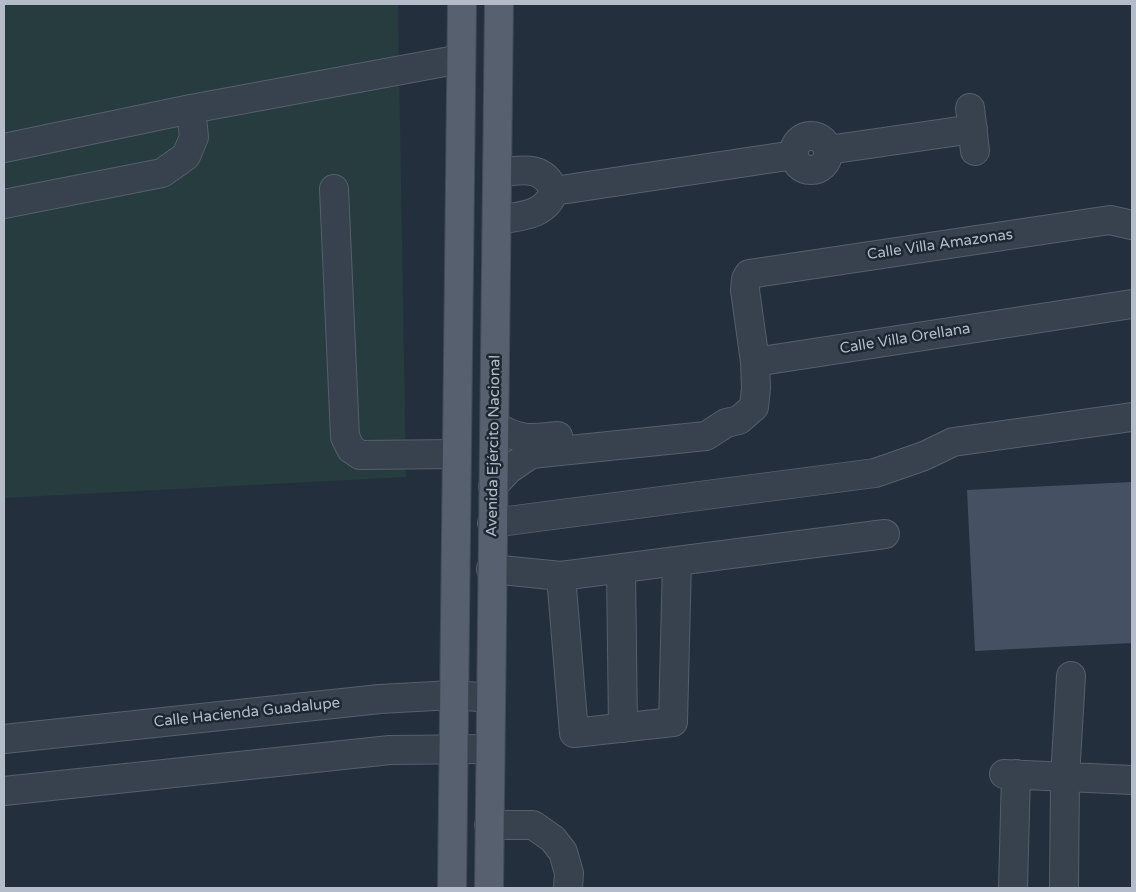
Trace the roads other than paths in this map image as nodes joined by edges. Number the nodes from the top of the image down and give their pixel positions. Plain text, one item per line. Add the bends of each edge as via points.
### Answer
1 (462, 4) edge
2 (499, 4) edge
3 (461, 59) junction
4 (191, 109) junction
5 (973, 129) dead end
6 (4, 148) edge
7 (497, 173) junction
8 (334, 189) dead end
9 (554, 191) junction
10 (4, 204) edge
11 (498, 220) junction
12 (1132, 224) edge
13 (1132, 304) edge
14 (755, 362) junction
15 (1132, 417) edge
16 (495, 425) junction
17 (530, 447) junction
18 (456, 454) junction
19 (493, 486) junction
20 (492, 523) junction
21 (885, 534) dead end
22 (677, 561) junction
23 (621, 568) junction
24 (491, 570) junction
25 (560, 576) junction
26 (1071, 676) dead end
27 (453, 695) junction
28 (491, 698) junction
29 (623, 728) junction
30 (4, 739) edge
31 (452, 748) junction
32 (490, 749) junction
33 (1065, 777) junction
34 (1132, 780) edge
35 (4, 790) edge
36 (489, 825) junction
37 (452, 888) edge
38 (489, 888) edge
39 (568, 888) edge
40 (1013, 888) edge
41 (1064, 888) edge

1 - 3 main road
2 - 7 main road, Avenida Ejército Nacional
3 - 4 street
3 - 18 main road
4 - 6 street
4 - 10 street via 194,137 186,156 162,173
5 - 9 street via 828,150 825,163 813,170 800,167 794,155
7 - 9 street via 524,170 541,173 547,177
7 - 11 main road, Avenida Ejército Nacional
8 - 18 street via 345,437 351,449 360,455
9 - 11 street via 549,203 534,213
11 - 16 main road, Avenida Ejército Nacional
12 - 14 street, Calle Villa Amazonas via 1110,220 749,274 745,290
13 - 14 street, Calle Villa Orellana
14 - 17 street via 754,407 739,420 726,423 706,436 663,434
15 - 20 street via 953,442 875,473
16 - 17 street
16 - 19 main road, Avenida Ejército Nacional
17 - 19 street
18 - 27 main road
19 - 20 main road, Avenida Ejército Nacional
20 - 24 main road, Avenida Ejército Nacional
21 - 22 street
22 - 23 street
22 - 29 street via 673,722
23 - 25 street
23 - 29 street
24 - 25 street
24 - 28 main road, Avenida Ejército Nacional
25 - 29 street via 574,733
26 - 33 street
27 - 28 street, Calle Hacienda Guadalupe
27 - 30 street, Calle Hacienda Guadalupe
27 - 31 main road
28 - 32 main road, Avenida Ejército Nacional
31 - 32 street
31 - 35 street via 314,757
31 - 37 main road
32 - 36 main road, Avenida Ejército Nacional
33 - 34 street
33 - 40 street via 1010,774
33 - 41 street
36 - 38 main road, Avenida Ejército Nacional
36 - 39 street via 533,825 553,839 563,852 569,873

